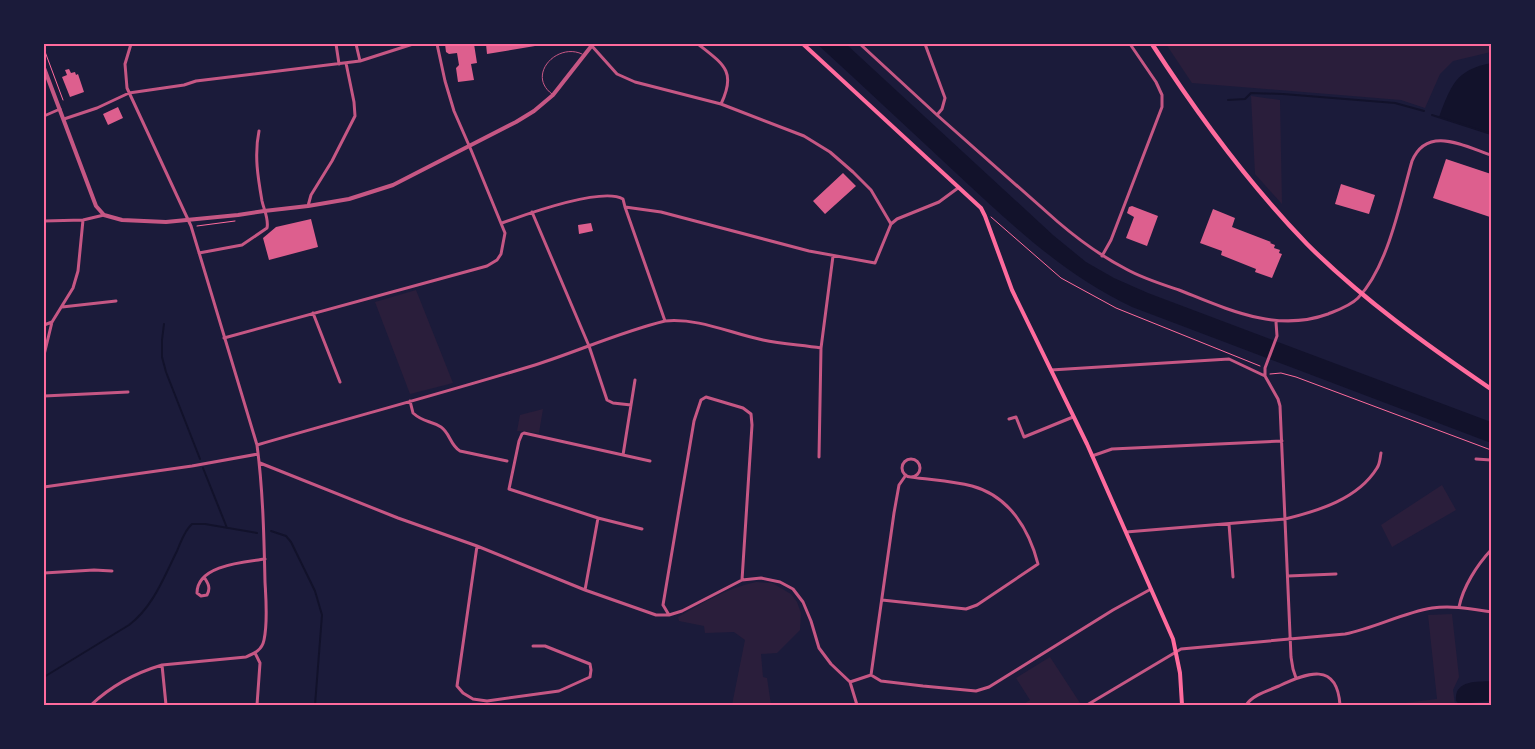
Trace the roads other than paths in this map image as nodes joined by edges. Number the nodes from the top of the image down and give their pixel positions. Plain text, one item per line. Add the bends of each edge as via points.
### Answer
1 (131, 44) edge
2 (336, 44) edge
3 (356, 44) edge
4 (412, 44) edge
5 (437, 44) edge
6 (698, 44) edge
7 (803, 44) edge
8 (860, 44) edge
9 (925, 44) edge
10 (1130, 44) edge
11 (1152, 44) edge
12 (592, 45) edge
13 (584, 55) junction
14 (360, 61) junction
15 (346, 63) junction
16 (340, 64) junction
17 (44, 68) edge
18 (129, 93) junction
19 (552, 95) junction
20 (721, 104) junction
21 (60, 110) junction
22 (937, 115) junction
23 (44, 116) edge
24 (64, 119) junction
25 (259, 131) dead end
26 (470, 145) junction
27 (1491, 155) edge
28 (958, 188) junction
29 (308, 206) junction
30 (625, 207) junction
31 (264, 210) junction
32 (532, 212) junction
33 (104, 215) junction
34 (83, 220) junction
35 (188, 220) junction
36 (44, 221) edge
37 (502, 223) junction
38 (891, 224) junction
39 (199, 253) junction
40 (833, 256) junction
41 (1102, 256) junction
42 (1362, 293) junction
43 (116, 301) dead end
44 (62, 307) junction
45 (313, 313) junction
46 (665, 321) junction
47 (52, 322) junction
48 (1276, 322) junction
49 (44, 325) edge
50 (224, 338) junction
51 (589, 346) junction
52 (821, 348) junction
53 (44, 355) edge
54 (1051, 370) junction
55 (1265, 376) junction
56 (635, 380) dead end
57 (340, 382) dead end
58 (1491, 390) edge
59 (128, 392) dead end
60 (44, 396) edge
61 (410, 401) junction
62 (630, 405) junction
63 (1073, 417) junction
64 (1009, 419) dead end
65 (1282, 441) junction
66 (257, 445) junction
67 (1381, 453) dead end
68 (258, 454) junction
69 (622, 455) junction
70 (1092, 456) junction
71 (819, 457) dead end
72 (1476, 458) dead end
73 (1491, 460) edge
74 (507, 461) dead end
75 (650, 461) dead end
76 (260, 463) junction
77 (906, 475) junction
78 (911, 476) junction
79 (44, 487) edge
80 (598, 518) junction
81 (1285, 519) junction
82 (1229, 524) junction
83 (642, 529) dead end
84 (1126, 532) junction
85 (476, 546) junction
86 (1491, 550) edge
87 (265, 559) junction
88 (112, 571) dead end
89 (44, 573) edge
90 (1336, 574) dead end
91 (1288, 576) junction
92 (204, 577) junction
93 (1233, 577) dead end
94 (742, 580) junction
95 (1152, 588) junction
96 (585, 590) junction
97 (882, 600) junction
98 (1459, 607) junction
99 (1491, 612) edge
100 (669, 615) junction
101 (1291, 640) junction
102 (533, 646) dead end
103 (1176, 651) junction
104 (255, 653) junction
105 (162, 665) junction
106 (871, 675) junction
107 (1296, 678) junction
108 (850, 682) junction
109 (91, 705) edge
110 (166, 705) edge
111 (257, 705) edge
112 (856, 705) edge
113 (1087, 705) edge
114 (1182, 705) edge
115 (1246, 705) edge
116 (1340, 705) edge

1 - 18 street via 124,72
2 - 16 street
3 - 14 street
4 - 14 street
5 - 26 street via 454,111
6 - 20 street via 727,71 727,91
7 - 28 main road
8 - 22 street
9 - 22 street via 945,98
10 - 41 street via 1156,82 1162,95 1162,107
11 - 42 main road via 1246,176 1308,244
12 - 13 street
12 - 20 street via 617,74 635,82
13 - 19 street
13 - 19 lane via 561,52 543,70 541,81
14 - 15 street
15 - 16 street
15 - 29 street via 355,116
16 - 18 street via 196,81
17 - 21 street
18 - 24 street
18 - 35 street
19 - 26 street via 516,122
20 - 38 street via 804,136 830,152 871,190
21 - 23 street
21 - 24 street
22 - 41 street via 1069,232
24 - 33 street via 96,206
25 - 31 street via 257,173
26 - 29 street via 393,185
26 - 37 street
27 - 42 street via 1438,140 1419,148 1378,270
28 - 38 street via 940,202 897,218
28 - 54 main road via 981,208 1012,290
29 - 31 street
30 - 32 street via 619,197 601,197
30 - 40 street via 685,217
30 - 46 street
31 - 35 street
31 - 39 street via 267,228 242,245
32 - 37 street
32 - 51 street
33 - 34 street
33 - 35 street via 142,222
34 - 36 street
34 - 44 street via 78,271
35 - 39 street
37 - 45 street via 505,233 503,247 492,264
38 - 40 street via 875,263
39 - 50 street
40 - 52 street
41 - 48 street via 1128,271 1228,310
42 - 48 street via 1341,309 1323,316
42 - 58 main road via 1420,341
43 - 44 street
44 - 47 street
45 - 50 street
45 - 57 street
46 - 51 street
46 - 52 street via 697,322 763,340
47 - 49 street
47 - 53 street
48 - 55 street via 1276,336
50 - 66 street
51 - 61 street
51 - 62 street via 607,400
52 - 71 street
54 - 55 street via 1229,359
54 - 63 main road
55 - 65 street via 1280,406
56 - 62 street
59 - 60 street
61 - 66 street
61 - 74 street via 413,413 441,427 455,448
62 - 69 street
63 - 64 street via 1024,437 1016,416
63 - 70 main road
65 - 70 street via 1112,449
65 - 81 street
66 - 68 street
67 - 81 street via 1378,467 1347,497 1310,513
68 - 76 street
68 - 79 street
69 - 75 street
69 - 80 street via 524,433 518,441 509,489
70 - 84 main road
72 - 73 street
76 - 85 street
76 - 87 street
77 - 78 street
77 - 78 street via 903,464 910,459 916,460 920,470
77 - 97 street via 899,485
78 - 97 street via 972,486 997,498 1016,515 1026,530 1038,564 966,609
80 - 83 street
80 - 96 street
81 - 82 street
81 - 91 street
82 - 84 street
82 - 93 street
84 - 95 main road
85 - 96 street
85 - 102 street via 457,686 473,699 487,701 559,691 590,676 590,664 545,646
86 - 98 street via 1472,577
87 - 92 street via 220,567
87 - 104 street via 264,640
88 - 89 street
90 - 91 street
91 - 101 street
92 - 92 street via 198,583 197,594 201,596 209,591
94 - 100 street via 682,612
94 - 100 street via 752,420 743,408 706,398 701,400 694,420 663,605
94 - 108 street via 761,578 793,589 803,602 819,648
95 - 103 main road
95 - 106 street via 989,687 976,691 923,686 881,681
96 - 100 street via 656,615
97 - 106 street
98 - 99 street
98 - 101 street via 1433,608 1346,634
101 - 103 street
101 - 107 street
103 - 113 street
103 - 114 main road
104 - 105 street via 246,657
104 - 111 street via 260,663
105 - 109 street via 128,678
105 - 110 street
106 - 108 street
107 - 115 street via 1255,697
107 - 116 street via 1319,673 1328,677 1338,687
108 - 112 street

